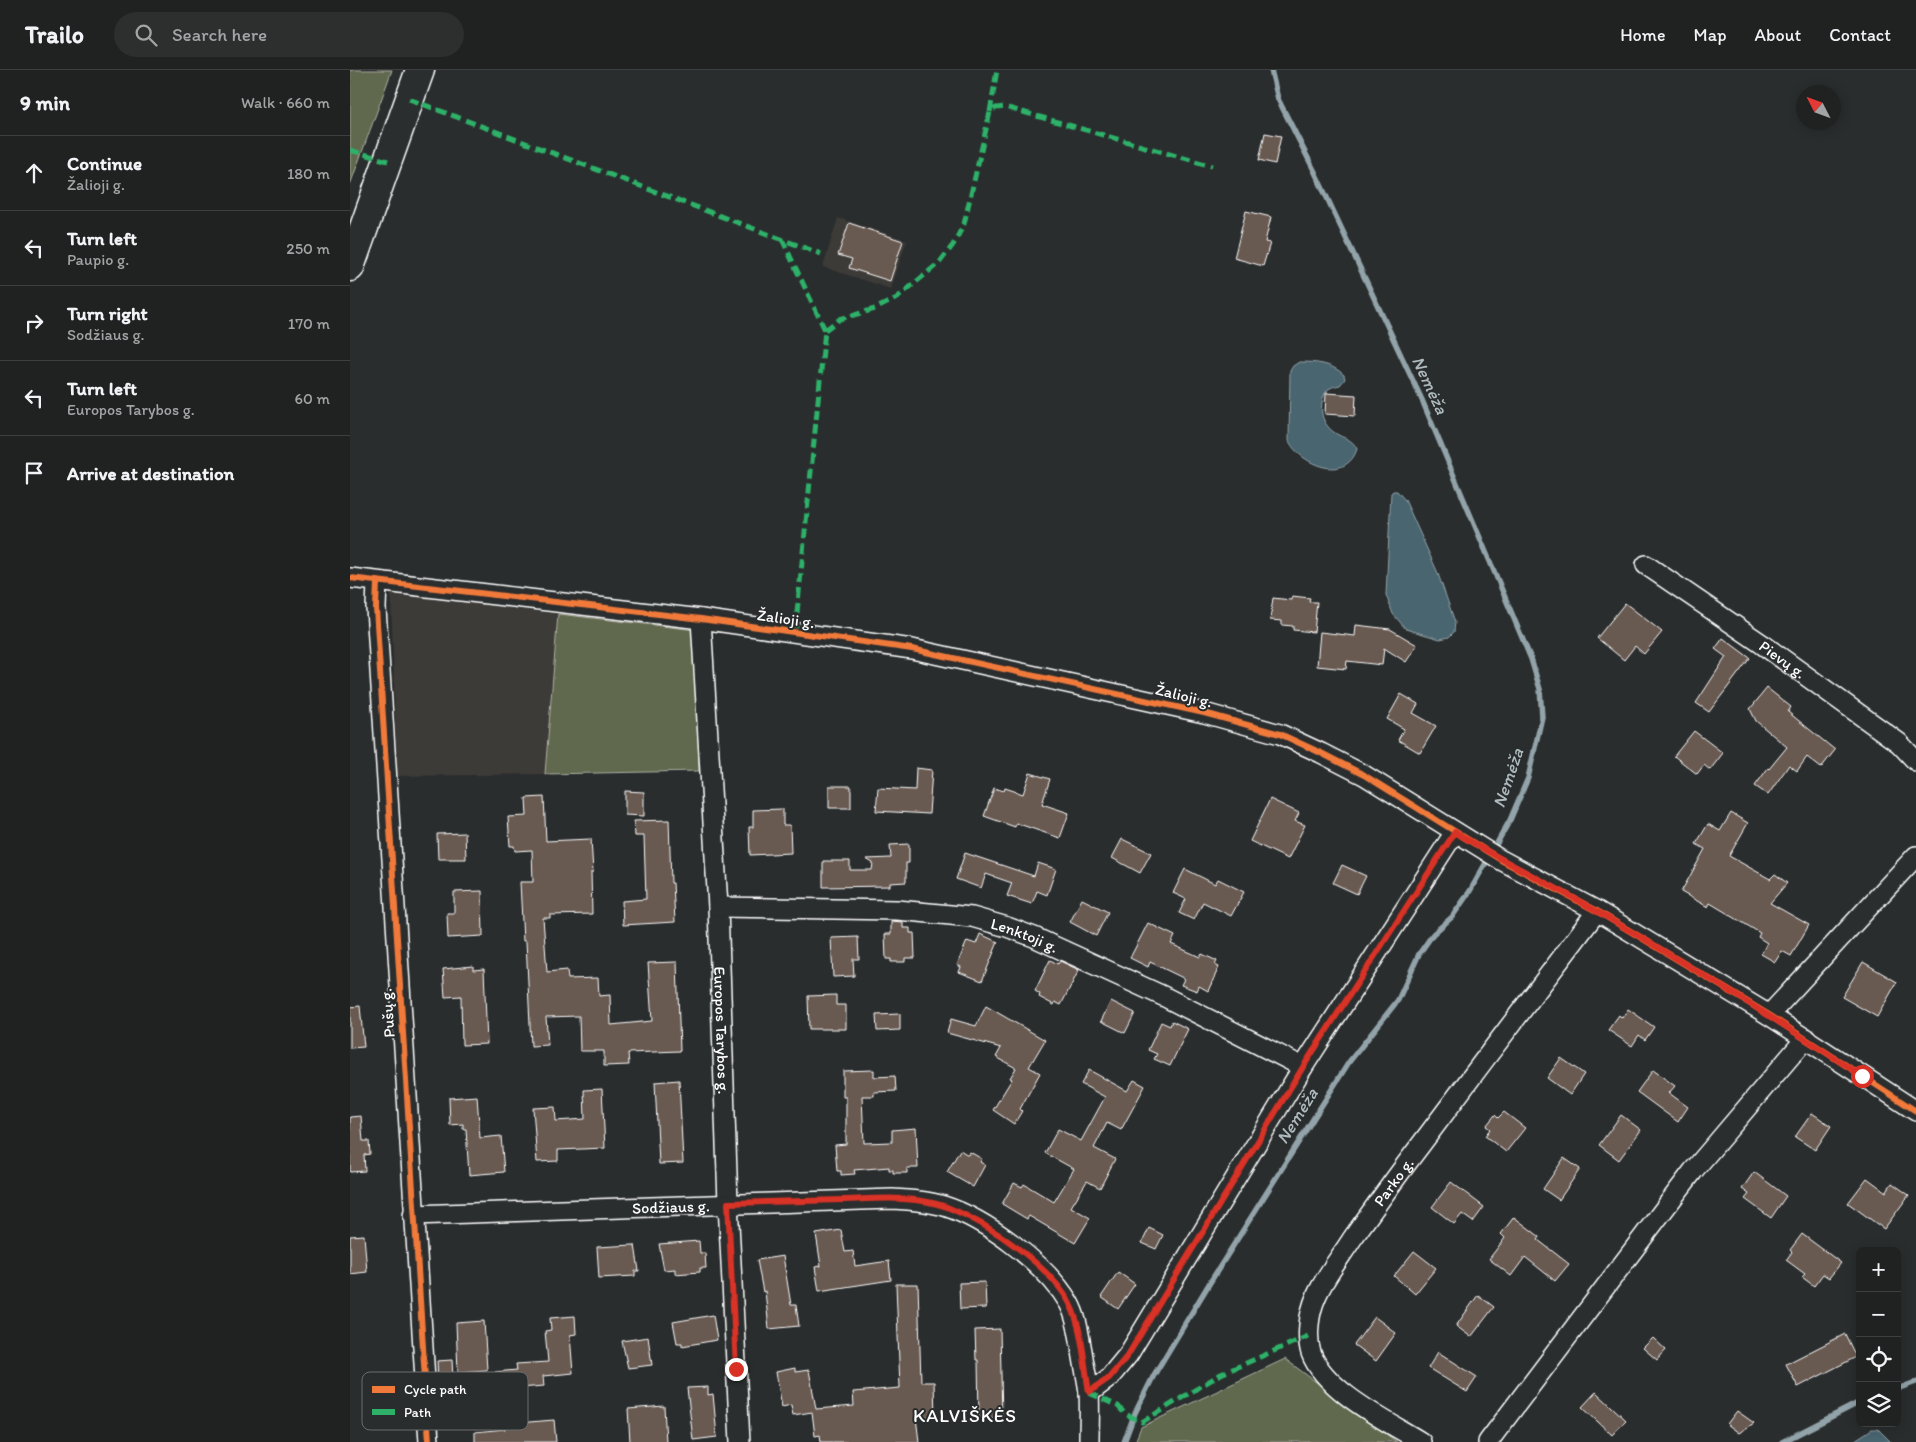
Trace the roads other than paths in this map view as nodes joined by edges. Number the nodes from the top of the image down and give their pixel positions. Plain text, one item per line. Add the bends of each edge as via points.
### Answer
1 (420, 70) edge
2 (350, 267) edge
3 (1646, 565) dead end
4 (350, 578) edge
5 (377, 582) junction
6 (700, 619) junction
7 (1916, 761) edge
8 (1455, 832) junction
9 (1916, 856) edge
10 (718, 907) junction
11 (1597, 911) junction
12 (1769, 1015) junction
13 (1806, 1038) junction
14 (1303, 1067) junction
15 (1916, 1111) edge
16 (728, 1203) junction
17 (413, 1215) junction
18 (424, 1372) edge
19 (1089, 1392) junction
20 (740, 1442) edge
21 (1089, 1442) edge
22 (1421, 1442) edge
23 (1488, 1442) edge

1 - 2 main road
3 - 7 street, Pievų g. via 1899,743
4 - 5 street, Žalioji g.
5 - 6 street, Žalioji g.
5 - 17 street, Pušų g. via 376,618
6 - 8 street, Žalioji g. via 912,649 1248,724 1280,734 1338,762
6 - 10 street, Europos Tarybos g.
8 - 11 street, Žalioji g.
8 - 14 street
9 - 12 street
10 - 14 street, Lenktoji g. via 897,910 972,917 1034,937 1163,996
10 - 16 street, Europos Tarybos g.
11 - 12 street, Žalioji g.
11 - 22 street, Parko g. via 1391,1184 1315,1298 1308,1336 1318,1366 1348,1397
12 - 13 street, Žalioji g.
13 - 15 street, Žalioji g.
13 - 23 street via 1693,1171
14 - 19 street via 1128,1355 1109,1378
16 - 17 street, Sodžiaus g.
16 - 19 street, Sodžiaus g. via 892,1198 946,1207 974,1220 1032,1259 1070,1304 1078,1327
16 - 20 street, Europos Tarybos g.
17 - 18 street, Pušų g.
19 - 21 street, Sodžiaus g.

